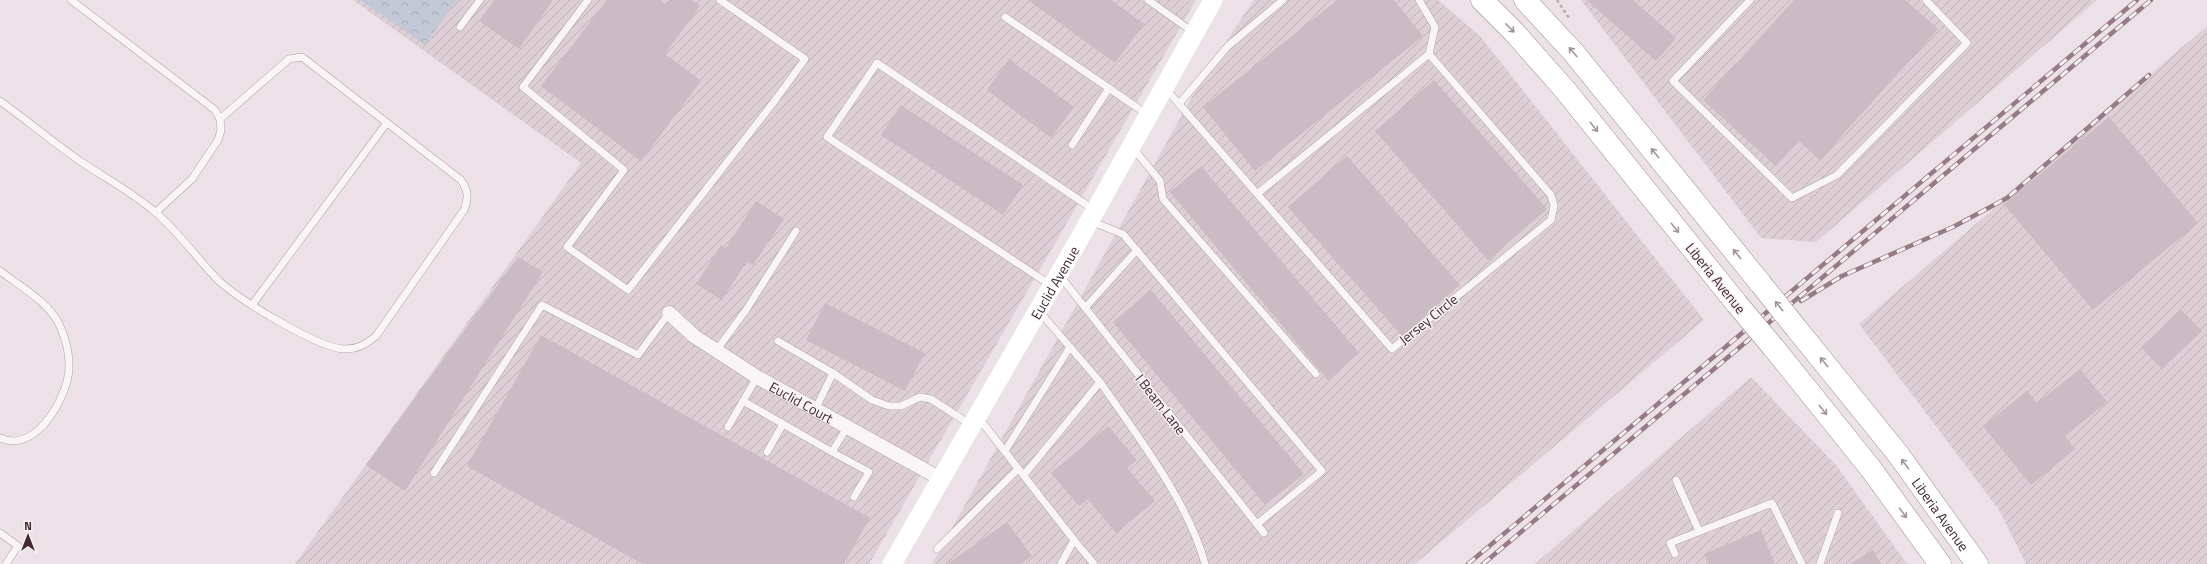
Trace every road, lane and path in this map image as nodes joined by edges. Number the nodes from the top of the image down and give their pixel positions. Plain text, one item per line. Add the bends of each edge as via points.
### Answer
1 (71, 0) edge
2 (480, 0) edge
3 (588, 0) edge
4 (720, 0) edge
5 (1148, 0) edge
6 (1213, 0) edge
7 (1283, 0) edge
8 (1419, 0) edge
9 (1482, 0) edge
10 (1525, 0) edge
11 (1926, 0) edge
12 (1748, 1) edge
13 (1005, 16) dead end
14 (460, 27) dead end
15 (1195, 33) junction
16 (1429, 54) junction
17 (1164, 87) junction
18 (1109, 88) junction
19 (0, 101) edge
20 (1179, 104) junction
21 (1149, 115) junction
22 (220, 119) junction
23 (386, 124) junction
24 (1072, 146) dead end
25 (1131, 146) junction
26 (1256, 194) junction
27 (156, 212) junction
28 (1092, 216) junction
29 (796, 231) dead end
30 (1137, 250) junction
31 (0, 270) edge
32 (1056, 280) junction
33 (252, 305) junction
34 (1085, 308) junction
35 (1038, 310) junction
36 (669, 313) joint
37 (778, 341) dead end
38 (1070, 347) junction
39 (716, 351) junction
40 (833, 373) junction
41 (1316, 374) dead end
42 (757, 377) junction
43 (1100, 382) junction
44 (743, 401) junction
45 (816, 408) junction
46 (975, 421) junction
47 (783, 424) junction
48 (848, 426) junction
49 (728, 427) dead end
50 (0, 438) edge
51 (767, 452) dead end
52 (832, 452) junction
53 (1005, 452) junction
54 (1018, 469) junction
55 (434, 473) dead end
56 (1024, 475) junction
57 (942, 479) junction
58 (1676, 480) dead end
59 (854, 496) dead end
60 (1838, 513) dead end
61 (1256, 524) junction
62 (1699, 531) junction
63 (0, 533) edge
64 (1264, 533) dead end
65 (1074, 540) junction
66 (937, 549) dead end
67 (1675, 554) dead end
68 (6, 564) edge
69 (892, 564) edge
70 (1061, 564) edge
71 (1094, 564) edge
72 (1205, 564) edge
73 (1802, 564) edge
74 (1820, 564) edge
75 (1940, 564) edge
76 (1977, 564) edge

1 - 22 lane via 215,110
2 - 14 lane
3 - 4 lane via 523,87 624,170 567,247 628,290 805,59
5 - 15 lane
6 - 15 street, Euclid Avenue
7 - 20 lane via 1228,46
8 - 16 lane via 1435,27
9 -> 75 highway, Liberia Avenue, bridge via 1514,32 1566,92 1871,469
76 -> 10 highway, Liberia Avenue, bridge via 1898,454 1574,53
11 - 12 lane via 1967,43 1837,175 1792,198 1673,81
13 - 18 lane
15 - 17 street, Euclid Avenue
16 - 26 lane
16 - 26 lane, Jersey Circle via 1551,195 1554,206 1551,220 1392,349
17 - 20 lane, Jersey Circle
17 - 21 street, Euclid Avenue
18 - 21 lane
18 - 24 lane
19 - 27 lane via 82,162
20 - 26 lane, Jersey Circle
21 - 25 street, Euclid Avenue
22 - 23 lane via 289,59 302,57
22 - 27 lane via 221,130 218,140 192,179
23 - 33 lane
23 - 33 lane via 461,180 468,195 464,210 376,336 357,348 335,347 297,331
25 - 28 street, Euclid Avenue
25 - 41 lane via 1160,180 1163,199
27 - 33 lane via 221,283
28 - 30 lane via 1123,234
28 - 32 street, Euclid Avenue
28 - 32 lane, I Beam Lane via 877,63 827,136
29 - 39 lane via 746,310
30 - 34 lane
30 - 61 lane via 1322,471
31 - 50 lane via 52,313 66,341 69,359 68,376 62,397 35,433 19,442
32 - 34 lane, I Beam Lane
32 - 35 street, Euclid Avenue
34 - 61 lane, I Beam Lane
35 - 38 lane
35 - 46 street, Euclid Avenue
36 - 39 street, Euclid Court via 694,336
36 - 55 lane via 638,355 542,305
37 - 40 lane
38 - 43 lane
38 - 53 lane
39 - 42 street, Euclid Court
40 - 45 lane
40 - 46 lane via 872,400 889,406 901,406 920,397 931,398
42 - 44 lane
42 - 45 street, Euclid Court
43 - 56 lane
43 - 72 lane via 1144,444 1180,506 1201,548
44 - 47 lane
44 - 49 lane
45 - 48 street, Euclid Court
46 - 53 lane
46 - 57 street, Euclid Avenue
47 - 51 lane
47 - 52 lane
48 - 52 lane
48 - 57 street, Euclid Court
52 - 59 lane via 869,472
53 - 54 lane
54 - 56 lane
54 - 66 lane
56 - 65 lane
57 - 69 street, Euclid Avenue
58 - 62 lane
60 - 74 lane
61 - 64 lane, I Beam Lane
62 - 67 lane via 1670,543
62 - 73 lane via 1772,503
63 - 68 lane via 18,546
65 - 70 lane
65 - 71 lane

